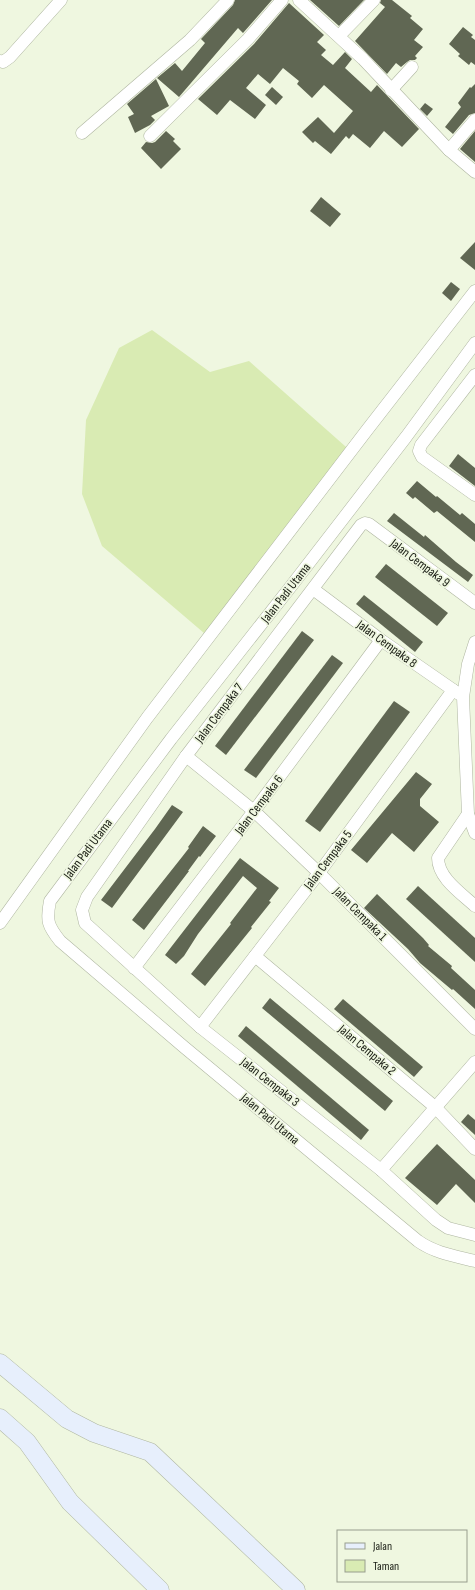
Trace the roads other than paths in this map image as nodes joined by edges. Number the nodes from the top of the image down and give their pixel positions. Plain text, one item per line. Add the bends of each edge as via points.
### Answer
1 (61, 0) edge
2 (228, 0) edge
3 (282, 0) edge
4 (299, 0) edge
5 (374, 0) edge
6 (339, 36) junction
7 (0, 61) edge
8 (412, 67) dead end
9 (391, 90) junction
10 (475, 120) edge
11 (82, 133) dead end
12 (150, 136) dead end
13 (449, 150) junction
14 (475, 172) edge
15 (475, 292) edge
16 (475, 343) edge
17 (473, 382) edge
18 (475, 495) edge
19 (365, 523) joint
20 (313, 589) junction
21 (475, 603) edge
22 (381, 640) junction
23 (475, 642) edge
24 (458, 694) junction
25 (186, 756) junction
26 (254, 811) junction
27 (468, 814) junction
28 (475, 833) edge
29 (319, 873) junction
30 (475, 906) edge
31 (82, 910) joint
32 (0, 923) edge
33 (255, 956) junction
34 (134, 968) junction
35 (200, 1027) junction
36 (475, 1029) edge
37 (475, 1062) edge
38 (435, 1107) junction
39 (475, 1149) edge
40 (381, 1170) junction
41 (475, 1235) edge
42 (475, 1262) edge
43 (0, 1363) edge
44 (0, 1418) edge
45 (160, 1590) edge
46 (296, 1590) edge

1 - 7 street via 10,57 3,62
2 - 11 street via 190,40
3 - 12 street via 248,39
4 - 6 street
5 - 6 street
6 - 9 street
8 - 9 street
9 - 13 street
10 - 13 street
13 - 14 street
15 - 32 street via 147,718
16 - 42 street, Jalan Padi Utama via 406,437 166,745 50,901 47,916 50,928 60,941 418,1241 428,1248
17 - 18 street via 421,445 419,451 422,457
19 - 20 street, Jalan Cempaka 7
19 - 21 street, Jalan Cempaka 9
20 - 22 street, Jalan Cempaka 8
20 - 25 street, Jalan Cempaka 7
22 - 24 street, Jalan Cempaka 8
22 - 26 street, Jalan Cempaka 6
23 - 24 street
24 - 27 street
24 - 29 street, Jalan Cempaka 5
25 - 26 street, Jalan Cempaka 1
25 - 31 street, Jalan Cempaka 7 via 87,897
26 - 29 street, Jalan Cempaka 1
26 - 34 street, Jalan Cempaka 6
27 - 28 street
27 - 30 street via 438,858 438,865 448,880
29 - 33 street, Jalan Cempaka 5
29 - 36 street, Jalan Cempaka 1
31 - 34 street, Jalan Cempaka 3 via 86,923
33 - 35 street, Jalan Cempaka 5
33 - 38 street, Jalan Cempaka 2
34 - 35 street, Jalan Cempaka 3
35 - 40 street, Jalan Cempaka 3
37 - 38 street
38 - 39 street, Jalan Cempaka 2
38 - 40 street
40 - 41 street, Jalan Cempaka 3 via 436,1220 448,1228
43 - 46 street via 67,1419 94,1433 150,1452
44 - 45 street via 27,1442 70,1502

